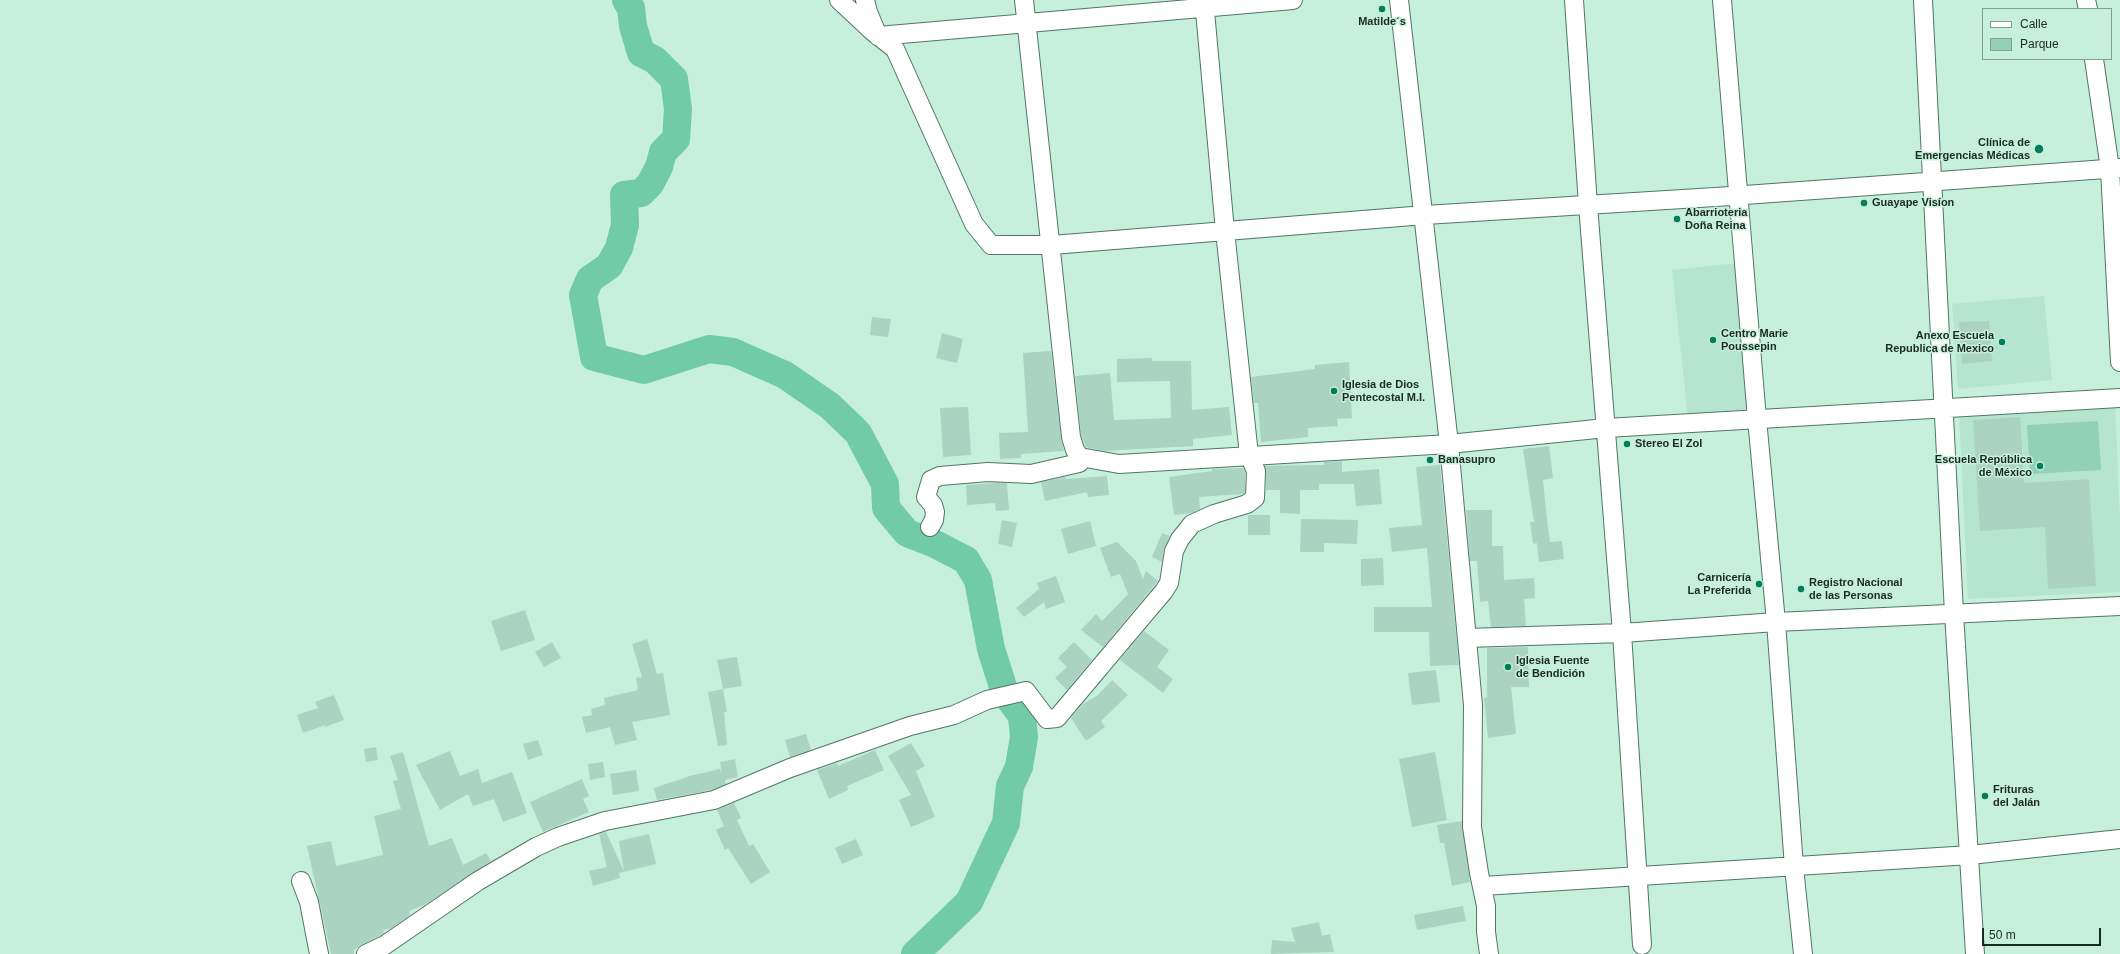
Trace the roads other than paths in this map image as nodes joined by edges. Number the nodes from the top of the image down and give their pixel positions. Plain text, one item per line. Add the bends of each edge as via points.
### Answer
1 (839, 0) edge
2 (865, 0) edge
3 (1024, 0) edge
4 (1292, 0) edge
5 (1399, 0) edge
6 (1574, 0) edge
7 (1722, 0) edge
8 (1923, 0) edge
9 (1204, 5) edge
10 (1027, 24) junction
11 (878, 36) junction
12 (2094, 60) edge
13 (2115, 168) edge
14 (1933, 182) junction
15 (1738, 196) junction
16 (1588, 205) junction
17 (1424, 215) junction
18 (1225, 231) junction
19 (1050, 245) junction
20 (2120, 362) edge
21 (2120, 398) edge
22 (1944, 407) junction
23 (1756, 419) junction
24 (1606, 428) junction
25 (1449, 444) junction
26 (1249, 455) junction
27 (1080, 457) junction
28 (930, 527) dead end
29 (2120, 606) edge
30 (1954, 613) junction
31 (1776, 622) junction
32 (1622, 633) junction
33 (1467, 638) junction
34 (2120, 839) edge
35 (1970, 855) junction
36 (1794, 868) junction
37 (1639, 876) junction
38 (301, 881) dead end
39 (1483, 886) junction
40 (1642, 945) dead end
41 (319, 954) edge
42 (366, 954) edge
43 (1489, 954) edge
44 (1804, 954) edge
45 (1975, 954) edge

1 - 11 street
2 - 11 street
3 - 10 street
4 - 9 street
5 - 17 street
6 - 16 street
7 - 15 street
8 - 14 street
9 - 10 street
9 - 18 street
10 - 11 street
10 - 19 street
11 - 19 street via 895,48 974,224 991,245
12 - 13 street
13 - 14 street
13 - 20 street
14 - 15 street
14 - 22 street
15 - 16 street
15 - 23 street
16 - 17 street
16 - 24 street
17 - 18 street
17 - 25 street
18 - 19 street
18 - 26 street
19 - 27 street via 1071,437
21 - 22 street
22 - 23 street
22 - 30 street
23 - 24 street
23 - 31 street
24 - 25 street
24 - 32 street
25 - 26 street
25 - 33 street
26 - 27 street via 1119,464
26 - 42 street via 1256,471 1255,498 1247,504 1192,524 1174,551 1164,591 1057,718 1047,719 1026,691 987,700 954,715 910,726 790,768 714,800 605,821 558,837 478,881 385,945
27 - 28 street via 1079,463 1031,474 988,472 940,476 931,480 926,497 935,512
29 - 30 street
30 - 31 street
30 - 35 street
31 - 32 street
31 - 36 street
32 - 33 street
32 - 37 street
33 - 39 street via 1473,705 1472,827
34 - 35 street
35 - 36 street via 1850,861
35 - 45 street
36 - 37 street
36 - 44 street
37 - 39 street
37 - 40 street
38 - 41 street via 309,902
39 - 43 street

